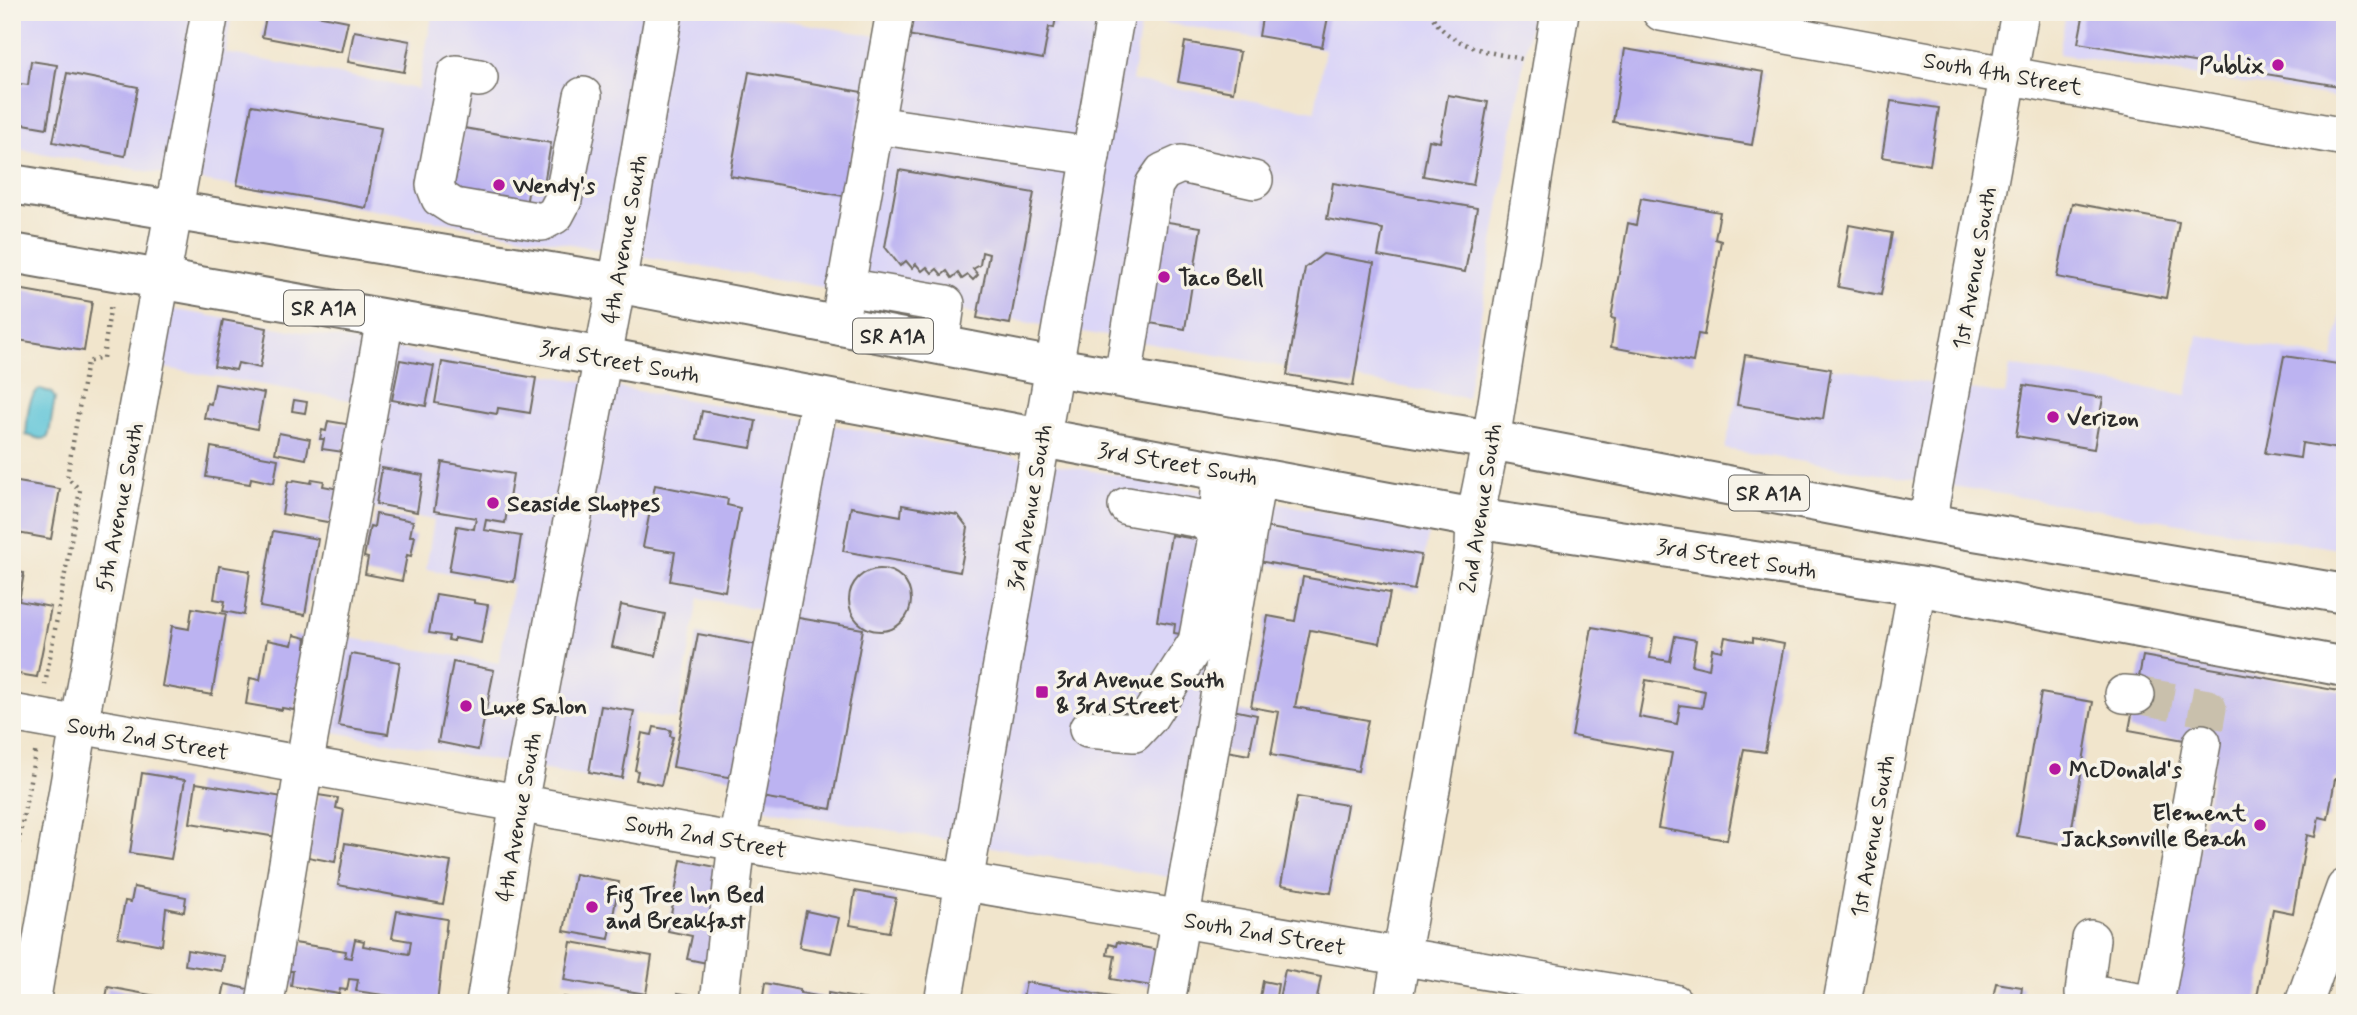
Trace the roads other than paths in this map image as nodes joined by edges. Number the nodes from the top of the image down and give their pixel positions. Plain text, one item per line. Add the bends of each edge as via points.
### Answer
1 (210, 12) edge
2 (664, 12) edge
3 (895, 12) edge
4 (1116, 12) edge
5 (1560, 12) edge
6 (1661, 12) edge
7 (2020, 12) edge
8 (2009, 74) junction
9 (479, 78) dead end
10 (583, 96) dead end
11 (875, 124) junction
12 (2345, 137) edge
13 (1091, 156) junction
14 (1254, 180) dead end
15 (12, 184) edge
16 (174, 212) junction
17 (12, 253) edge
18 (162, 280) junction
19 (617, 283) junction
20 (845, 287) junction
21 (385, 319) junction
22 (839, 326) junction
23 (940, 345) junction
24 (603, 357) junction
25 (1054, 367) junction
26 (1123, 379) junction
27 (820, 397) junction
28 (1040, 438) junction
29 (1491, 440) junction
30 (1239, 475) junction
31 (1127, 506) dead end
32 (1475, 518) junction
33 (1927, 523) junction
34 (1218, 532) junction
35 (1917, 586) junction
36 (2345, 594) edge
37 (2345, 667) edge
38 (12, 713) edge
39 (79, 726) junction
40 (1088, 729) dead end
41 (2202, 743) tunnel mouth
42 (304, 766) junction
43 (519, 803) junction
44 (737, 842) junction
45 (964, 882) junction
46 (2345, 888) edge
47 (1180, 919) junction
48 (2091, 939) dead end
49 (1401, 957) junction
50 (1621, 998) edge
51 (31, 1003) edge
52 (265, 1003) edge
53 (485, 1003) edge
54 (719, 1003) edge
55 (943, 1003) edge
56 (1166, 1003) edge
57 (1393, 1003) edge
58 (1674, 1003) edge
59 (1842, 1003) edge
60 (2144, 1003) edge
61 (2155, 1003) edge
62 (2304, 1003) edge

1 - 16 street, 5th Avenue South
2 - 19 street, 4th Avenue South
3 - 11 street
4 - 13 street, 3rd Avenue South
5 - 29 street, 2nd Avenue South
6 - 8 street, South 4th Street
7 - 8 street, 1st Avenue South
8 - 12 street, South 4th Street
8 - 33 street, 1st Avenue South
9 - 10 street via 456,75 435,185 440,198 454,207 542,222 555,215 563,200
11 - 13 street
11 - 20 street
13 - 25 street, 3rd Avenue South
14 - 26 street via 1181,164 1163,172 1154,185
15 - 16 main road, SR A1A
16 - 18 street, 5th Avenue South
16 - 19 main road, SR A1A
17 - 18 main road, 3rd Street South / SR A1A
18 - 21 main road, 3rd Street South / SR A1A
18 - 39 street, 5th Avenue South
19 - 22 main road, SR A1A
19 - 24 street, 4th Avenue South
20 - 22 street
20 - 23 street via 946,304
21 - 24 main road, 3rd Street South / SR A1A
21 - 42 street
22 - 23 main road, SR A1A
23 - 25 main road, SR A1A
24 - 27 main road, 3rd Street South / SR A1A
24 - 43 street, 4th Avenue South
25 - 26 main road, SR A1A
25 - 28 street, 3rd Avenue South
26 - 29 main road, SR A1A
27 - 28 main road, 3rd Street South / SR A1A
27 - 44 street
28 - 30 main road, 3rd Street South / SR A1A
28 - 45 street, 3rd Avenue South
29 - 32 street, 2nd Avenue South
29 - 33 main road, SR A1A
30 - 32 main road, 3rd Street South / SR A1A
30 - 34 street
30 - 47 street
31 - 34 street via 1201,519
32 - 35 main road, 3rd Street South / SR A1A
32 - 49 street, 2nd Avenue South via 1472,559
33 - 36 main road, SR A1A
34 - 40 street via 1197,642 1149,717 1134,733
35 - 37 main road, 3rd Street South / SR A1A
35 - 59 street, 1st Avenue South
38 - 39 street, South 2nd Street
39 - 42 street, South 2nd Street
39 - 51 street, 5th Avenue South
41 - 61 street
42 - 43 street, South 2nd Street
42 - 52 street
43 - 44 street, South 2nd Street
43 - 53 street, 4th Avenue South
44 - 45 street, South 2nd Street
44 - 54 street
45 - 47 street, South 2nd Street
45 - 55 street, 3rd Avenue South
46 - 62 street
47 - 49 street, South 2nd Street
47 - 56 street
48 - 60 street via 2084,993
49 - 50 street, South 2nd Street
49 - 57 street, 2nd Avenue South
50 - 58 street, South 2nd Street

